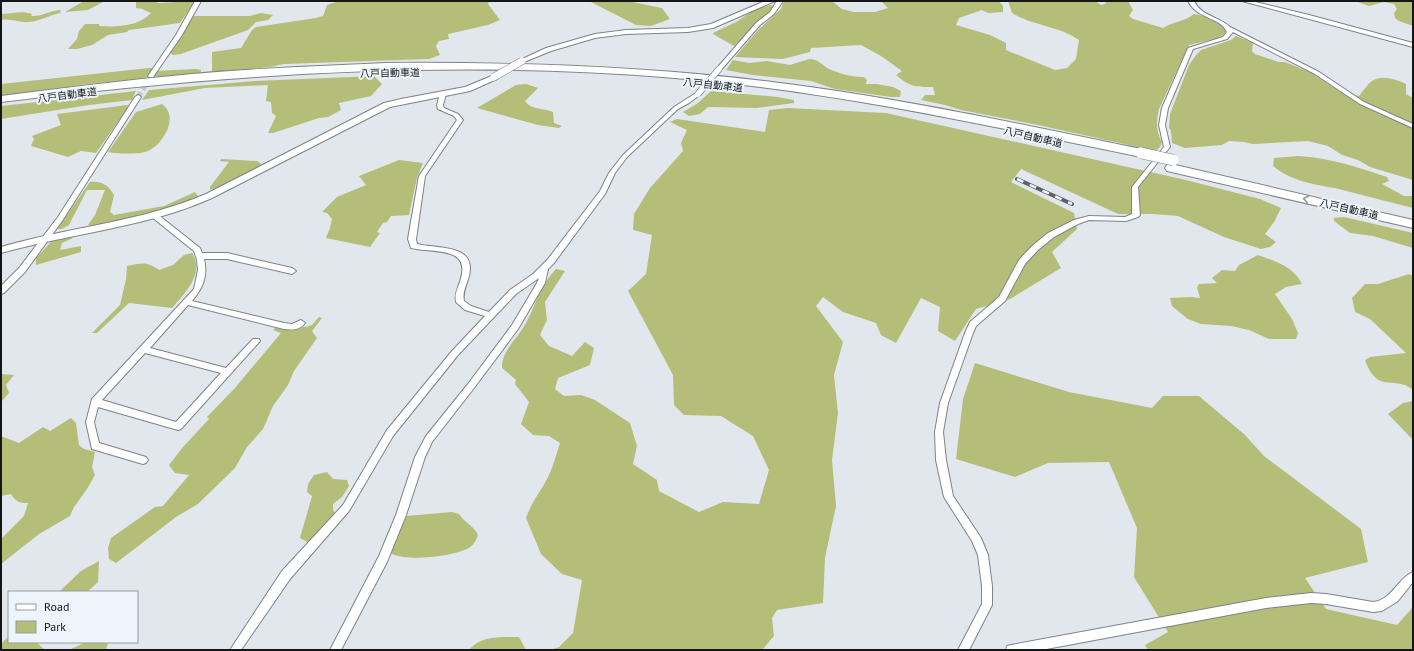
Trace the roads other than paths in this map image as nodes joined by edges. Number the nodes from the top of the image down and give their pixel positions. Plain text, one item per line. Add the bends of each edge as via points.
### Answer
1 (198, 1) edge
2 (772, 1) edge
3 (780, 1) edge
4 (1191, 1) edge
5 (1245, 1) edge
6 (1229, 28) junction
7 (1413, 45) edge
8 (151, 76) tunnel mouth
9 (443, 94) junction
10 (138, 97) tunnel mouth
11 (1, 100) edge
12 (1, 104) edge
13 (1413, 126) edge
14 (1140, 157) junction
15 (1172, 164) junction
16 (1413, 214) edge
17 (155, 216) junction
18 (1413, 224) edge
19 (47, 237) junction
20 (1, 250) edge
21 (200, 256) junction
22 (544, 269) junction
23 (292, 271) dead end
24 (1, 291) edge
25 (185, 302) junction
26 (490, 315) junction
27 (301, 323) dead end
28 (256, 341) dead end
29 (143, 348) junction
30 (228, 372) junction
31 (95, 402) junction
32 (143, 460) dead end
33 (1413, 577) edge
34 (234, 650) edge
35 (335, 650) edge
36 (963, 650) edge
37 (1011, 650) edge

1 - 8 street
2 - 9 street, bridge via 755,5 706,28 628,31 550,48 467,89
3 - 22 street, bridge via 772,14 758,24 698,94 676,108 618,163 602,192
4 - 6 street via 1198,11
5 - 7 street
6 - 13 street via 1317,73 1362,103
6 - 36 street via 1230,32 1225,38 1191,48 1165,108 1162,125 1167,147 1135,187 1136,215 1126,219 1089,218 1051,235 1022,262 1002,299 973,324 944,403 939,432 948,497 976,538 983,555 987,586 987,605
9 - 17 street via 387,105 209,196
9 - 26 street via 441,109 456,115 460,120 422,176 412,239 414,246 457,252 463,257 467,272 459,289 460,302 468,308
10 - 19 street
11 - 14 highway, 八戸自動車道 via 162,80 332,68 476,65 587,68 731,80 828,93 936,111
12 - 14 highway, 八戸自動車道 via 167,85 286,76 475,72 586,74 722,85 820,97 927,115
14 - 15 highway, 八戸自動車道
15 - 16 highway, 八戸自動車道
18 -> 15 highway, 八戸自動車道
17 - 19 street
17 - 21 street
19 - 20 street
19 - 24 street via 22,270
21 - 23 street via 227,256
21 - 25 street via 202,276 197,290
22 - 26 street via 513,292
22 - 35 street via 541,283 515,327 429,438 383,559
25 - 27 street via 284,326 293,327
25 - 29 street
26 - 34 street via 398,422 346,508 286,575
28 - 30 street
29 - 30 street
29 - 31 street
30 - 31 street via 178,426
31 - 32 street via 90,422 95,446
33 - 37 street via 1382,606 1373,607 1311,598 1266,603

